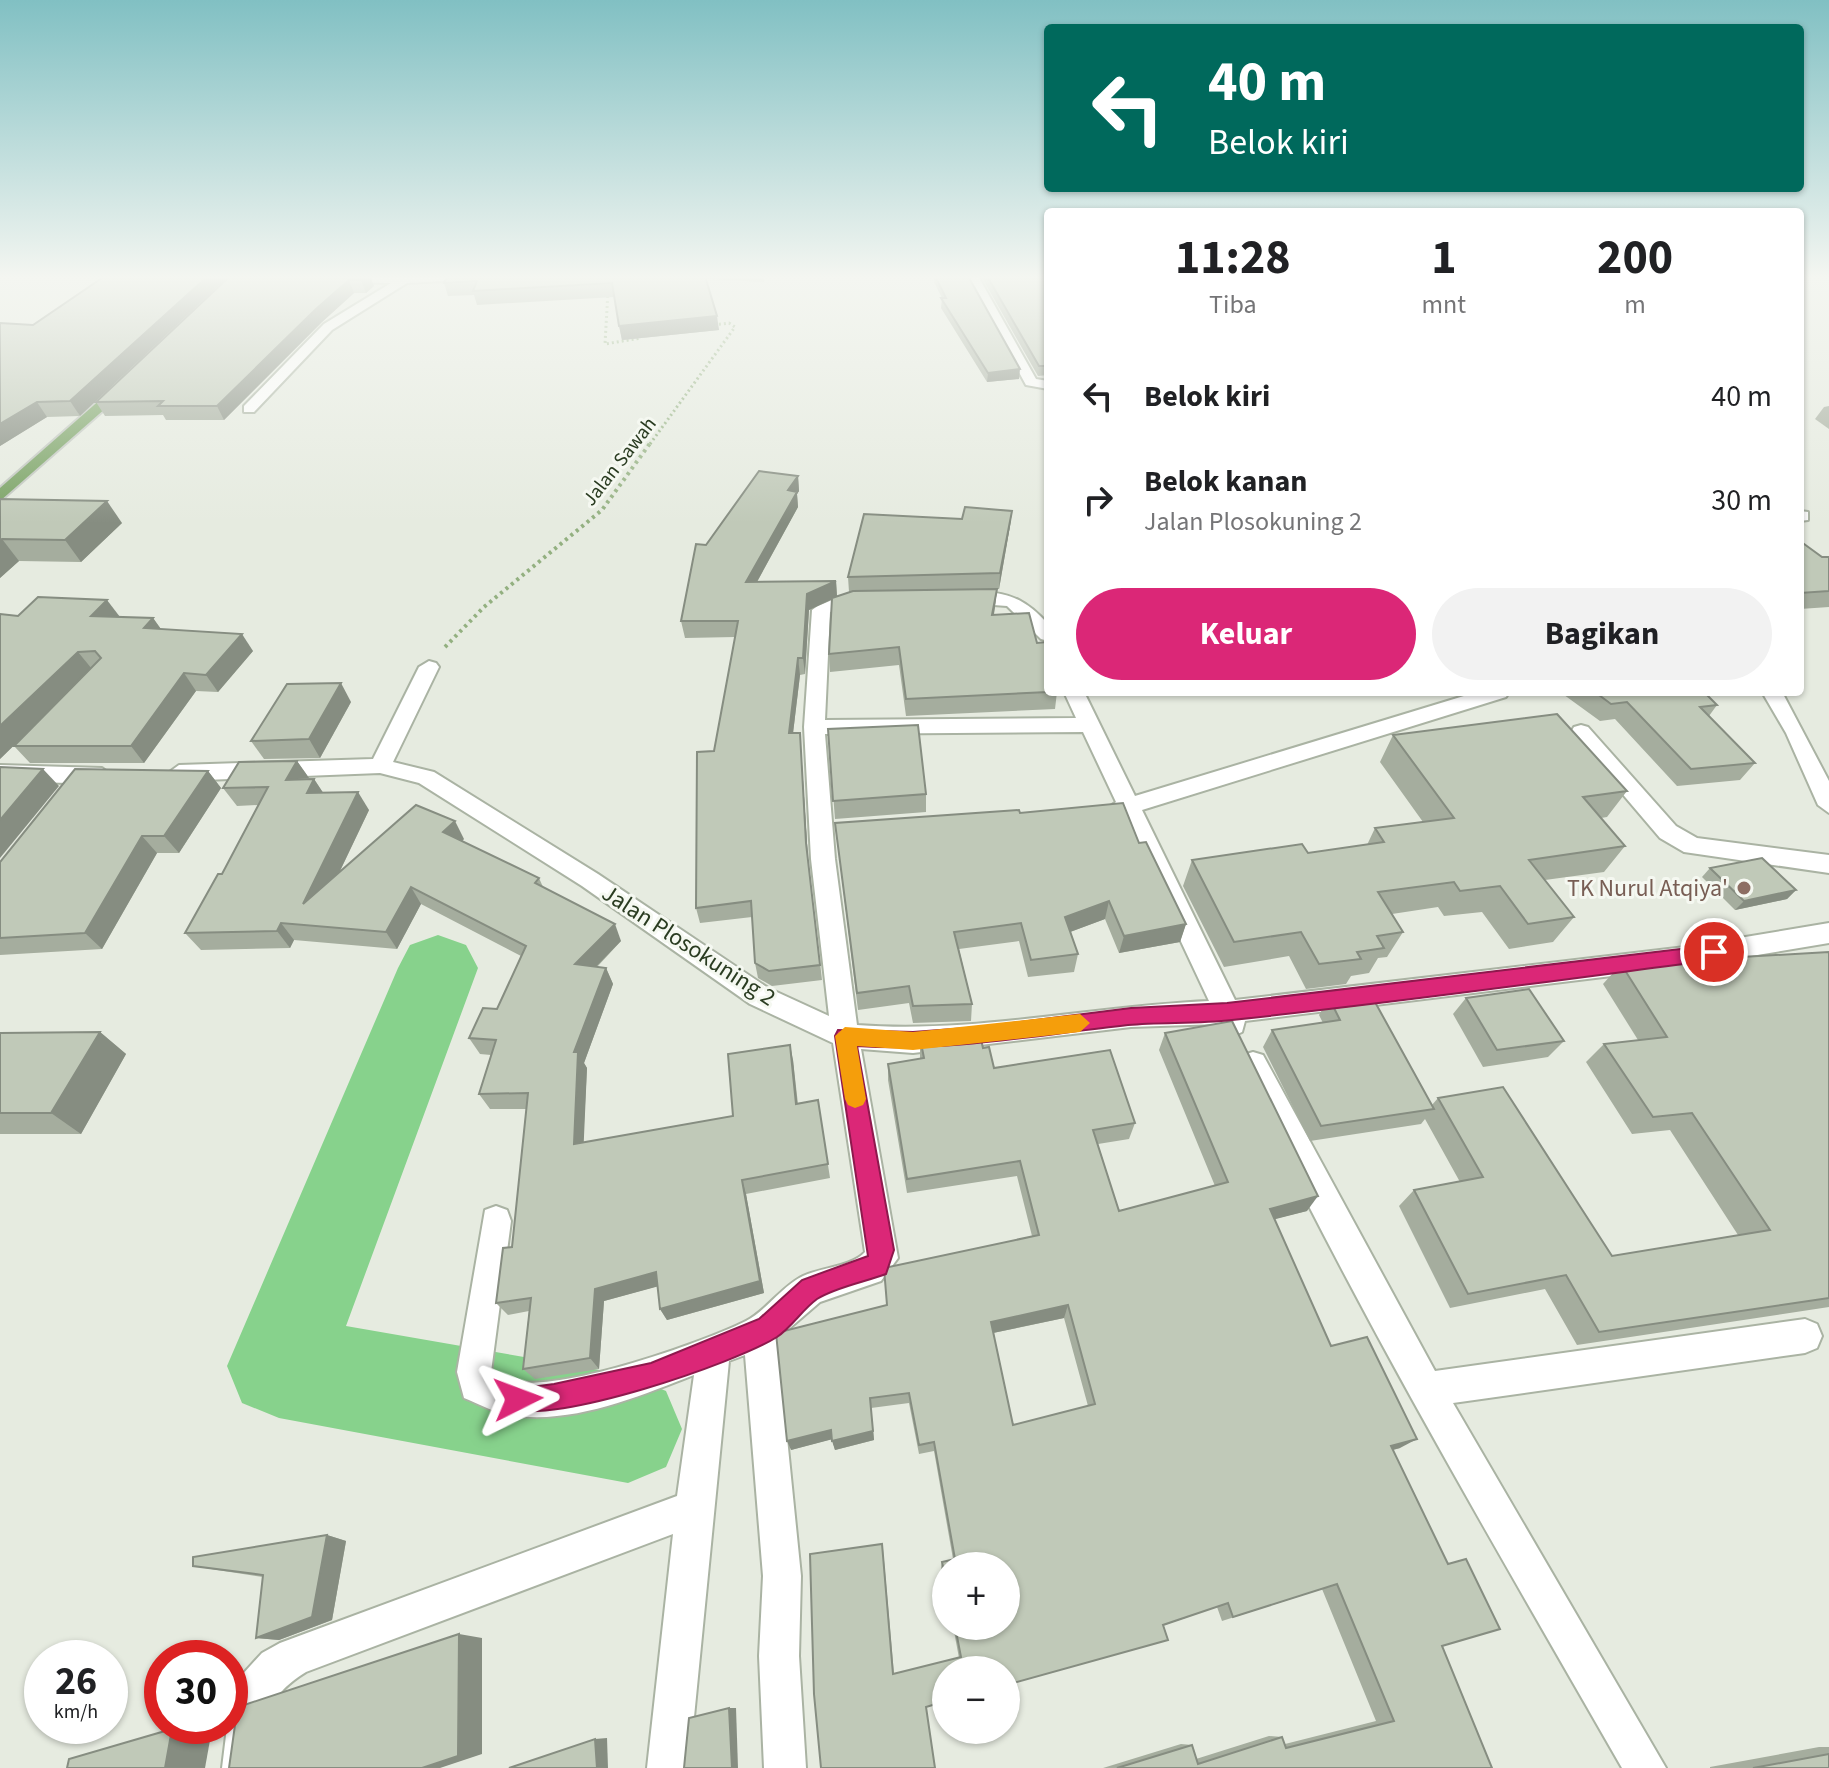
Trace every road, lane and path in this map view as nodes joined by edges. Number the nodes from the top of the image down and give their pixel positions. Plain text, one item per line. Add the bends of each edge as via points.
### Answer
1 (298, 359) edge
2 (712, 359) edge
3 (1018, 359) edge
4 (130, 380) edge
5 (1044, 384) edge
6 (249, 409) dead end
7 (0, 496) edge
8 (944, 598) edge
9 (882, 599) edge
10 (1044, 630) edge
11 (429, 667) joint
12 (1076, 696) edge
13 (1486, 696) edge
14 (1774, 696) edge
15 (1088, 725) junction
16 (814, 727) junction
17 (1581, 732) dead end
18 (25, 751) edge
19 (380, 766) junction
20 (2, 773) edge
21 (158, 773) edge
22 (128, 775) edge
23 (83, 776) junction
24 (65, 799) edge
25 (1829, 805) edge
26 (1130, 809) junction
27 (1100, 812) edge
28 (1829, 864) edge
29 (1829, 933) edge
30 (1227, 1012) junction
31 (845, 1036) junction
32 (496, 1221) dead end
33 (760, 1332) junction
34 (1805, 1336) dead end
35 (714, 1350) junction
36 (1425, 1390) junction
37 (694, 1508) junction
38 (243, 1768) edge
39 (668, 1768) edge
40 (785, 1768) edge
41 (1645, 1768) edge

1 - 6 street
2 - 11 path, Jalan Sawah via 602,510 484,607
3 - 5 street via 1031,382
4 - 7 main road
8 - 10 street via 1005,597 1021,604
9 - 16 street via 821,610
11 - 19 street
12 - 15 street
13 - 26 street
14 - 25 street
15 - 16 street
15 - 26 street
16 - 31 street via 835,830
17 - 28 street via 1668,832 1692,846
18 - 20 street
19 - 21 street, Jalan Plosokuning 2
19 - 31 street, Jalan Plosokuning 2 via 441,784 759,996
20 - 23 street
22 - 23 street
23 - 24 street
26 - 27 street
26 - 30 street
29 - 30 street, Jalan Plosokuning 2 via 1685,957
30 - 31 street, Jalan Plosokuning 2 via 1131,1016 927,1040
30 - 36 street via 1318,1195
31 - 33 street via 882,1258 870,1270 811,1289
32 - 35 street via 474,1361 476,1386 488,1394 554,1397 651,1376
33 - 35 street
33 - 40 street via 782,1576 779,1656
34 - 36 street
35 - 37 street
36 - 41 street
37 - 38 street via 268,1671 256,1684 249,1707
37 - 39 street

